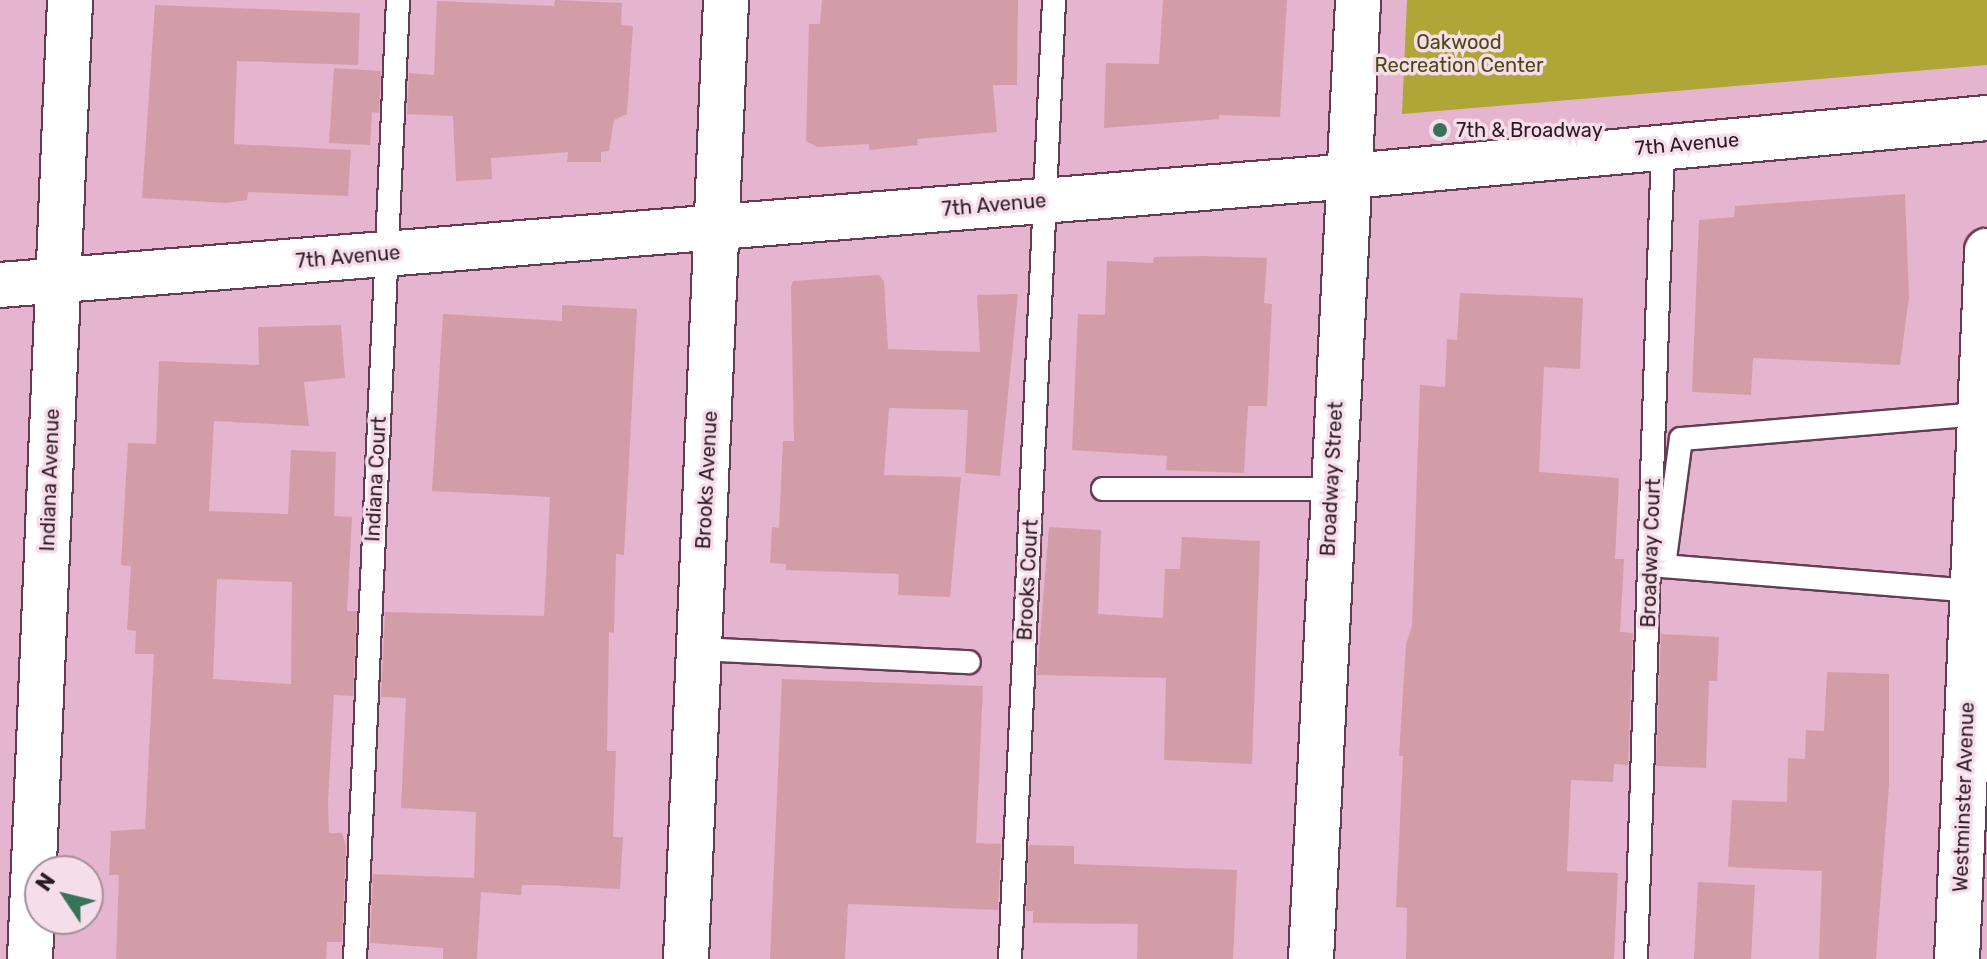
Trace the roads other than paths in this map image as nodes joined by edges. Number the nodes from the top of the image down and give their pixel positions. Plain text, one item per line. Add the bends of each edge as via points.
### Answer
1 (70, 0) edge
2 (398, 0) edge
3 (726, 0) edge
4 (1054, 0) edge
5 (1358, 0) edge
6 (1987, 118) edge
7 (1663, 146) junction
8 (1351, 176) junction
9 (1046, 200) junction
10 (718, 228) junction
11 (1987, 251) edge
12 (386, 253) junction
13 (59, 281) junction
14 (0, 285) edge
15 (1980, 414) junction
16 (1103, 489) dead end
17 (1331, 489) junction
18 (1973, 591) junction
19 (699, 649) junction
20 (969, 662) dead end
21 (30, 959) edge
22 (355, 959) edge
23 (686, 959) edge
24 (1010, 959) edge
25 (1311, 959) edge
26 (1636, 959) edge
27 (1957, 959) edge

1 - 13 street, Indiana Avenue
2 - 12 lane, Indiana Court
3 - 10 street, Brooks Avenue
4 - 9 lane, Brooks Court
5 - 8 street, Broadway Street
6 - 7 street, 7th Avenue
7 - 8 street, 7th Avenue
7 - 26 lane, Broadway Court
8 - 9 street, 7th Avenue
8 - 17 street, Broadway Street
9 - 10 street, 7th Avenue
9 - 24 lane, Brooks Court
10 - 12 street, 7th Avenue
10 - 19 street, Brooks Avenue
11 - 15 street, Westminster Avenue
12 - 13 street, 7th Avenue
12 - 22 lane, Indiana Court
13 - 14 street, 7th Avenue
13 - 21 street, Indiana Avenue
15 - 18 street, Westminster Avenue
15 - 18 lane via 1681,439 1664,566
16 - 17 lane
17 - 25 street, Broadway Street
18 - 27 street, Westminster Avenue
19 - 20 lane
19 - 23 street, Brooks Avenue

